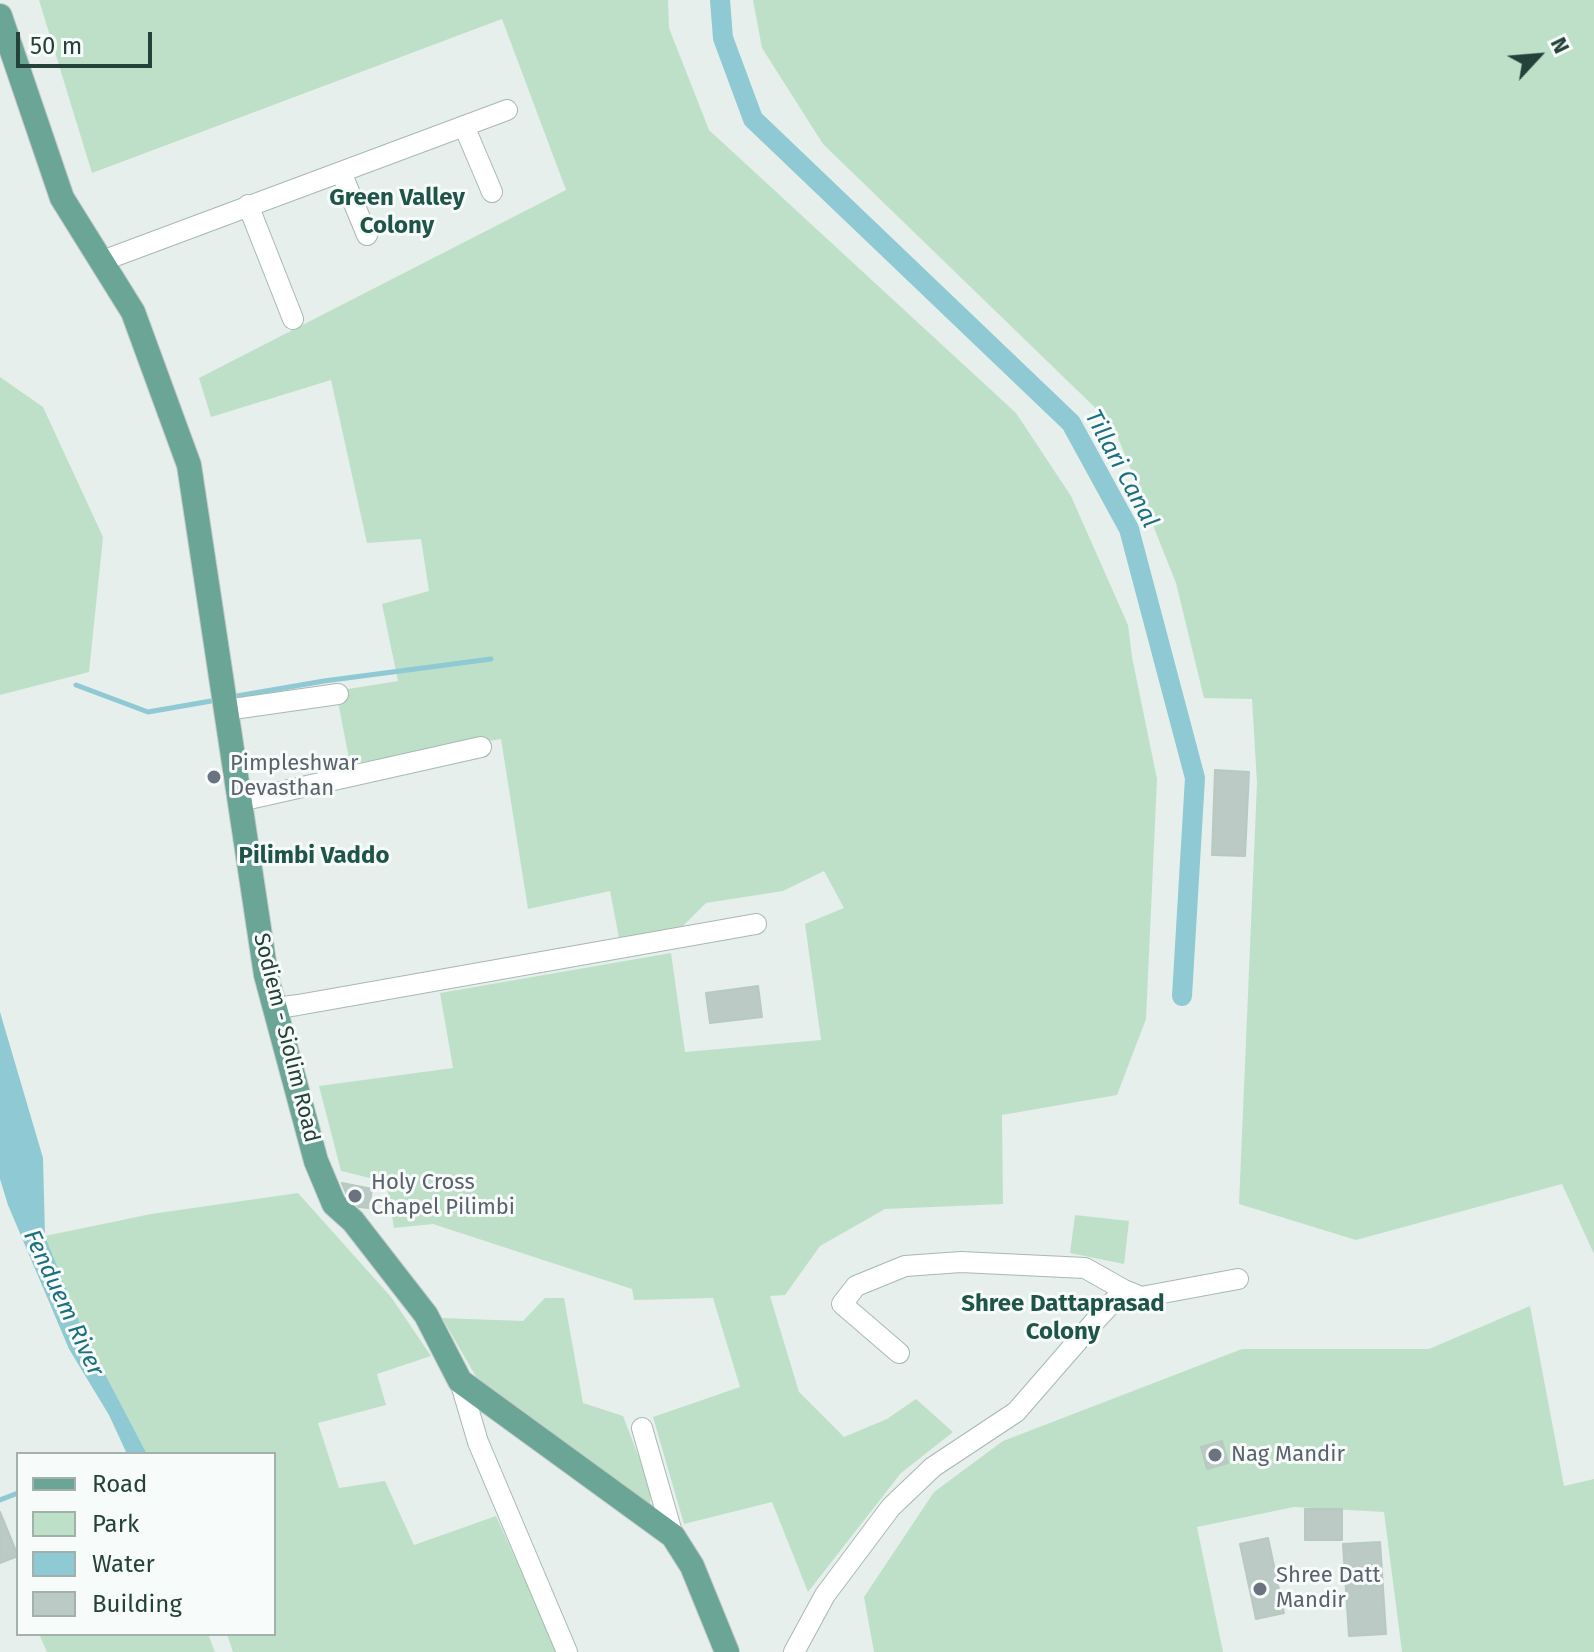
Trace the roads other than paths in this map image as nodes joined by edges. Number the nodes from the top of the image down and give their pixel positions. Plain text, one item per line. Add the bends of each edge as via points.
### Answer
1 (0, 16) edge
2 (507, 110) dead end
3 (464, 126) junction
4 (341, 172) junction
5 (492, 192) dead end
6 (248, 205) junction
7 (367, 235) dead end
8 (102, 261) junction
9 (293, 319) dead end
10 (338, 694) dead end
11 (226, 710) junction
12 (481, 747) dead end
13 (240, 801) junction
14 (756, 924) dead end
15 (276, 1008) junction
16 (1238, 1279) dead end
17 (1124, 1290) junction
18 (899, 1353) dead end
19 (460, 1381) junction
20 (642, 1428) dead end
21 (673, 1536) junction
22 (567, 1652) edge
23 (727, 1652) edge
24 (794, 1652) edge

1 - 8 main road, Sodiem - Siolim Road via 62,198
2 - 3 street
3 - 4 street
3 - 5 street
4 - 6 street
4 - 7 street
6 - 8 street
6 - 9 street
8 - 11 main road, Sodiem - Siolim Road via 133,312 189,465
10 - 11 street
11 - 13 main road, Sodiem - Siolim Road
12 - 13 street
13 - 15 main road, Sodiem - Siolim Road via 266,975
14 - 15 street
15 - 19 main road, Sodiem - Siolim Road via 316,1161 334,1204 426,1315
16 - 17 street via 1141,1297
17 - 18 street via 1085,1268 961,1262 905,1266 856,1286 842,1304
17 - 24 street via 1016,1412 933,1467 891,1507 825,1595
19 - 21 main road, Sodiem - Siolim Road
19 - 22 street via 478,1442
20 - 21 street
21 - 23 main road, Sodiem - Siolim Road via 692,1566

